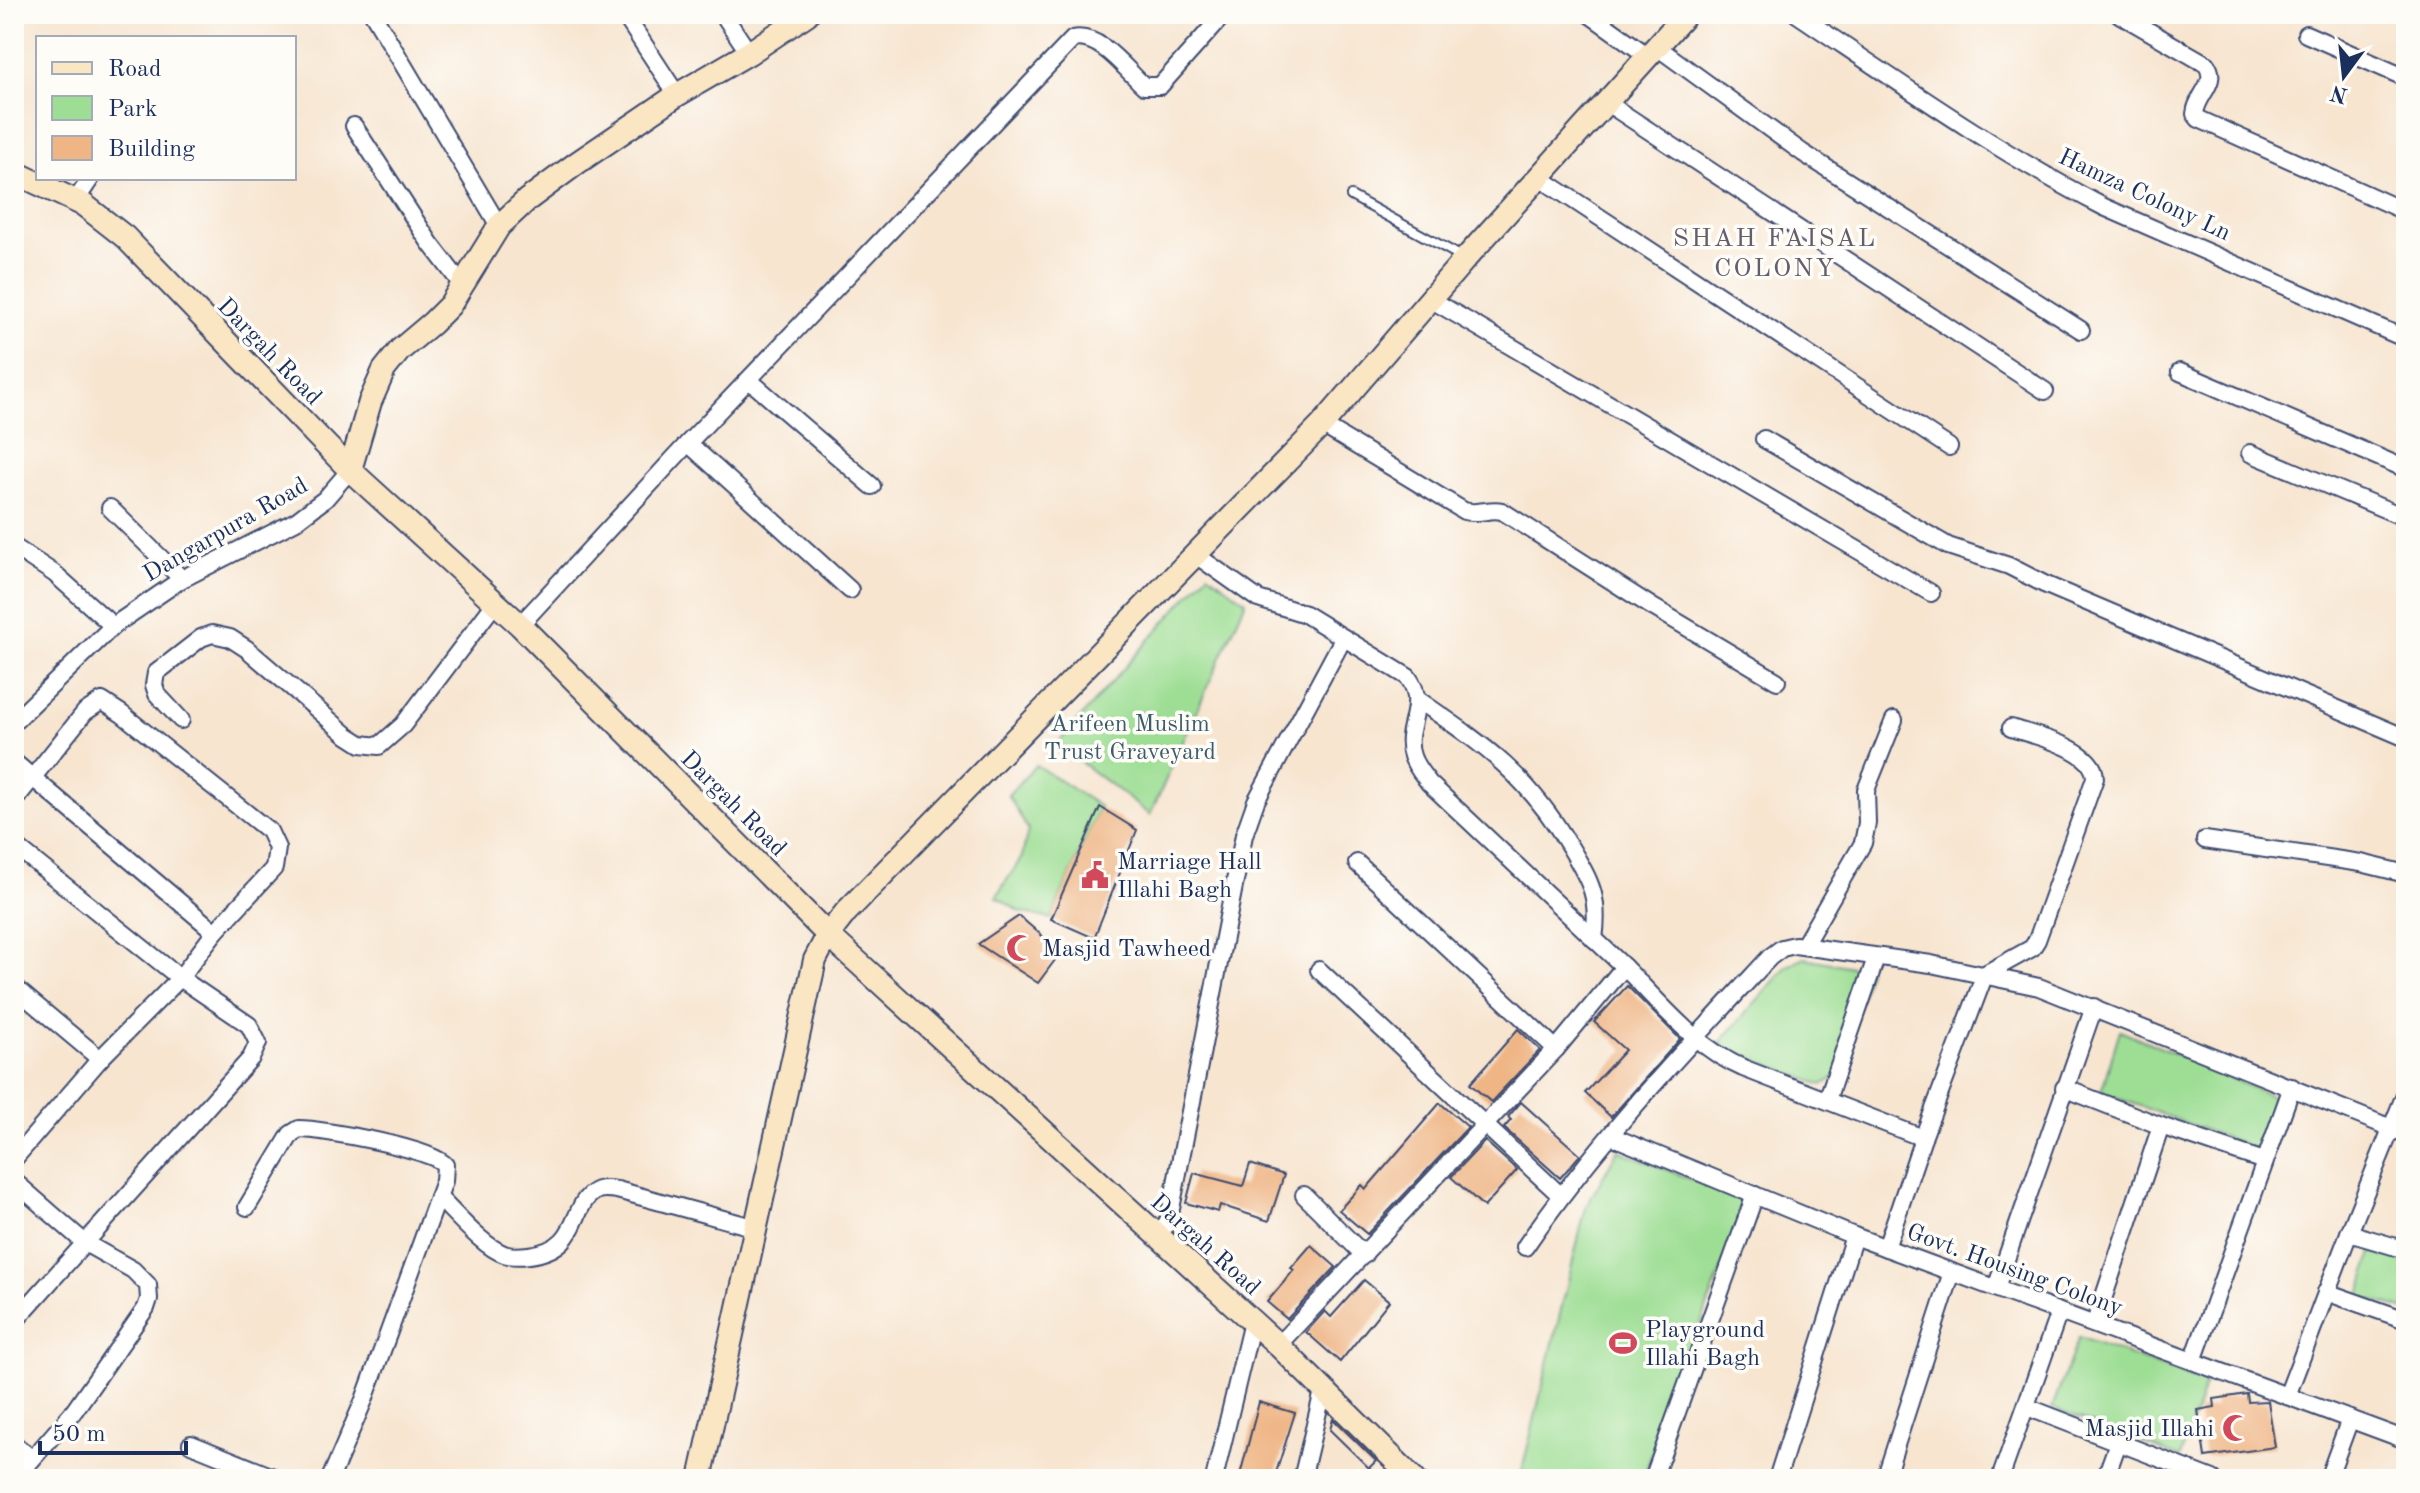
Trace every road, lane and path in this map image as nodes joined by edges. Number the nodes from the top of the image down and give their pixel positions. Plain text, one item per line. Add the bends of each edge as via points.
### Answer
1 (373, 14) edge
2 (624, 14) edge
3 (723, 14) edge
4 (807, 14) edge
5 (1224, 14) edge
6 (1589, 14) edge
7 (1686, 14) edge
8 (1797, 14) edge
9 (2119, 14) edge
10 (2306, 34) dead end
11 (1652, 51) junction
12 (749, 53) junction
13 (2406, 78) edge
14 (677, 95) junction
15 (1607, 103) junction
16 (354, 126) dead end
17 (14, 172) edge
18 (1540, 178) junction
19 (90, 180) edge
20 (1351, 196) dead end
21 (76, 200) junction
22 (2406, 212) edge
23 (499, 226) junction
24 (1465, 259) junction
25 (463, 286) junction
26 (1432, 300) junction
27 (2081, 330) dead end
28 (2406, 339) edge
29 (2180, 372) dead end
30 (749, 380) junction
31 (2045, 391) dead end
32 (1322, 425) junction
33 (1764, 439) dead end
34 (688, 443) junction
35 (1949, 447) dead end
36 (2250, 453) dead end
37 (2406, 469) edge
38 (350, 470) junction
39 (872, 486) dead end
40 (110, 508) dead end
41 (2406, 518) edge
42 (14, 547) edge
43 (1196, 555) junction
44 (182, 579) junction
45 (850, 590) dead end
46 (1931, 593) dead end
47 (496, 602) junction
48 (520, 625) junction
49 (113, 626) junction
50 (1343, 639) junction
51 (1777, 681) dead end
52 (1417, 699) junction
53 (181, 720) dead end
54 (1894, 720) dead end
55 (14, 722) edge
56 (2011, 728) dead end
57 (2406, 738) edge
58 (14, 762) edge
59 (31, 778) junction
60 (14, 801) edge
61 (2205, 840) dead end
62 (14, 845) edge
63 (1357, 863) dead end
64 (2406, 874) edge
65 (215, 932) junction
66 (828, 935) junction
67 (1594, 939) junction
68 (1804, 945) junction
69 (1876, 958) junction
70 (1624, 967) junction
71 (1319, 970) dead end
72 (1985, 974) junction
73 (180, 978) junction
74 (14, 987) edge
75 (2094, 1007) junction
76 (1694, 1039) junction
77 (1556, 1049) junction
78 (100, 1059) junction
79 (2292, 1087) junction
80 (2064, 1088) junction
81 (2406, 1092) edge
82 (1827, 1100) junction
83 (1485, 1124) junction
84 (2161, 1126) junction
85 (2399, 1131) edge
86 (1611, 1136) junction
87 (1923, 1138) junction
88 (14, 1159) edge
89 (2264, 1161) junction
90 (14, 1181) edge
91 (1304, 1195) dead end
92 (1560, 1195) junction
93 (1755, 1195) junction
94 (438, 1197) junction
95 (247, 1207) dead end
96 (756, 1228) junction
97 (2349, 1233) junction
98 (1854, 1236) junction
99 (1159, 1237) junction
100 (85, 1243) junction
101 (1525, 1247) dead end
102 (1886, 1248) junction
103 (2406, 1250) edge
104 (1364, 1255) junction
105 (1952, 1272) junction
106 (1996, 1288) junction
107 (2326, 1292) junction
108 (2059, 1312) junction
109 (2406, 1320) edge
110 (14, 1322) edge
111 (1252, 1322) junction
112 (2095, 1323) junction
113 (1278, 1345) junction
114 (2193, 1361) junction
115 (1323, 1391) junction
116 (2287, 1396) junction
117 (2027, 1407) junction
118 (2350, 1419) junction
119 (2406, 1440) edge
120 (2118, 1443) junction
121 (14, 1444) edge
122 (191, 1444) dead end
123 (32, 1459) junction
124 (1407, 1476) edge
125 (15, 1479) edge
126 (278, 1479) edge
127 (330, 1479) edge
128 (700, 1479) edge
129 (1214, 1479) edge
130 (1302, 1479) edge
131 (1653, 1479) edge
132 (1777, 1479) edge
133 (1885, 1479) edge
134 (2000, 1479) edge
135 (2105, 1479) edge
136 (2213, 1479) edge
137 (2328, 1479) edge

1 - 23 street
2 - 14 street
3 - 12 street
4 - 12 street
5 - 30 street via 1153,88 1144,86 1095,41 1073,39
6 - 11 street
7 - 11 street
8 - 28 street, Hamza Colony Ln via 2066,187
9 - 22 street via 2212,71 2195,107 2199,119
10 - 13 street
11 - 15 street
11 - 27 street
12 - 14 street
14 - 23 street via 577,163
15 - 18 street
15 - 31 street
16 - 25 street
17 - 21 street, Dargah Road
18 - 24 street
18 - 35 street
19 - 21 street
20 - 24 lane
21 - 38 street, Dargah Road via 125,237
23 - 25 street
24 - 26 street
25 - 38 street via 384,370
26 - 32 street
26 - 46 street
29 - 37 street
30 - 34 street
30 - 39 street
32 - 43 street
32 - 51 street via 1464,511 1502,511
33 - 57 street via 1948,546 2009,566
34 - 45 street
34 - 48 street
36 - 41 street
38 - 44 street, Dangarpura Road via 296,521
38 - 47 street, Dargah Road
40 - 44 street
42 - 49 street via 55,574
43 - 50 street via 1258,599 1305,614
43 - 66 street
44 - 49 street, Dangarpura Road
47 - 48 street, Dargah Road
47 - 53 street via 403,725 379,746 347,735 247,649 222,635 201,638 156,673 157,694
48 - 66 street, Dargah Road
49 - 55 street, Dangarpura Road
50 - 52 street via 1408,677
50 - 99 street via 1256,801 1244,835 1169,1219
52 - 67 street via 1494,753 1542,803 1591,887 1598,912
52 - 67 street via 1411,754 1429,783
54 - 68 street via 1866,790 1863,843
56 - 72 street via 2089,759 2095,778 2037,940
58 - 59 street
59 - 60 street
59 - 65 street
59 - 65 street via 85,712 102,701 269,831 277,848 274,868
61 - 64 street
62 - 73 street
63 - 77 street
65 - 73 street
66 - 96 street via 815,960
66 - 99 street, Dargah Road
67 - 70 street
68 - 69 street
68 - 76 street via 1782,948 1770,957
69 - 72 street
69 - 82 street
70 - 76 street
70 - 77 street
71 - 83 street
72 - 75 street
72 - 87 street
73 - 78 street
73 - 100 street via 249,1025 258,1043 251,1058
74 - 78 street
75 - 79 street
75 - 80 street
76 - 82 street via 1725,1060
76 - 86 street
77 - 83 street
78 - 88 street
79 - 85 street
79 - 89 street
80 - 84 street
80 - 106 street
81 - 85 street
82 - 87 street
83 - 92 street
83 - 104 street
84 - 89 street
84 - 112 street
85 - 97 street
86 - 92 street
86 - 93 street, Govt. Housing Colony
87 - 102 street
89 - 114 street
90 - 100 street
91 - 104 street
92 - 101 street
93 - 98 street, Govt. Housing Colony
93 - 131 street
94 - 95 street via 447,1173 436,1157 299,1129
94 - 96 street via 491,1247 518,1256 557,1247 589,1196 600,1189
94 - 127 street
96 - 128 street
97 - 103 street
97 - 107 street
98 - 102 street, Govt. Housing Colony
98 - 132 street
99 - 111 street, Dargah Road
100 - 110 street
100 - 123 street via 133,1270 148,1285 149,1299 74,1411
102 - 105 street, Govt. Housing Colony
104 - 113 street
105 - 106 street, Govt. Housing Colony
105 - 133 street
106 - 108 street, Govt. Housing Colony
107 - 109 street
107 - 116 street
108 - 112 street, Govt. Housing Colony
108 - 117 street
111 - 113 street, Dargah Road
111 - 129 street
112 - 114 street, Govt. Housing Colony
113 - 115 street, Dargah Road
114 - 116 street, Govt. Housing Colony
115 - 124 street, Dargah Road
115 - 130 street
116 - 118 street, Govt. Housing Colony
117 - 120 street
117 - 134 street
118 - 119 street, Govt. Housing Colony
118 - 137 street
120 - 135 street
120 - 136 street
121 - 123 street
122 - 126 street
123 - 125 street

